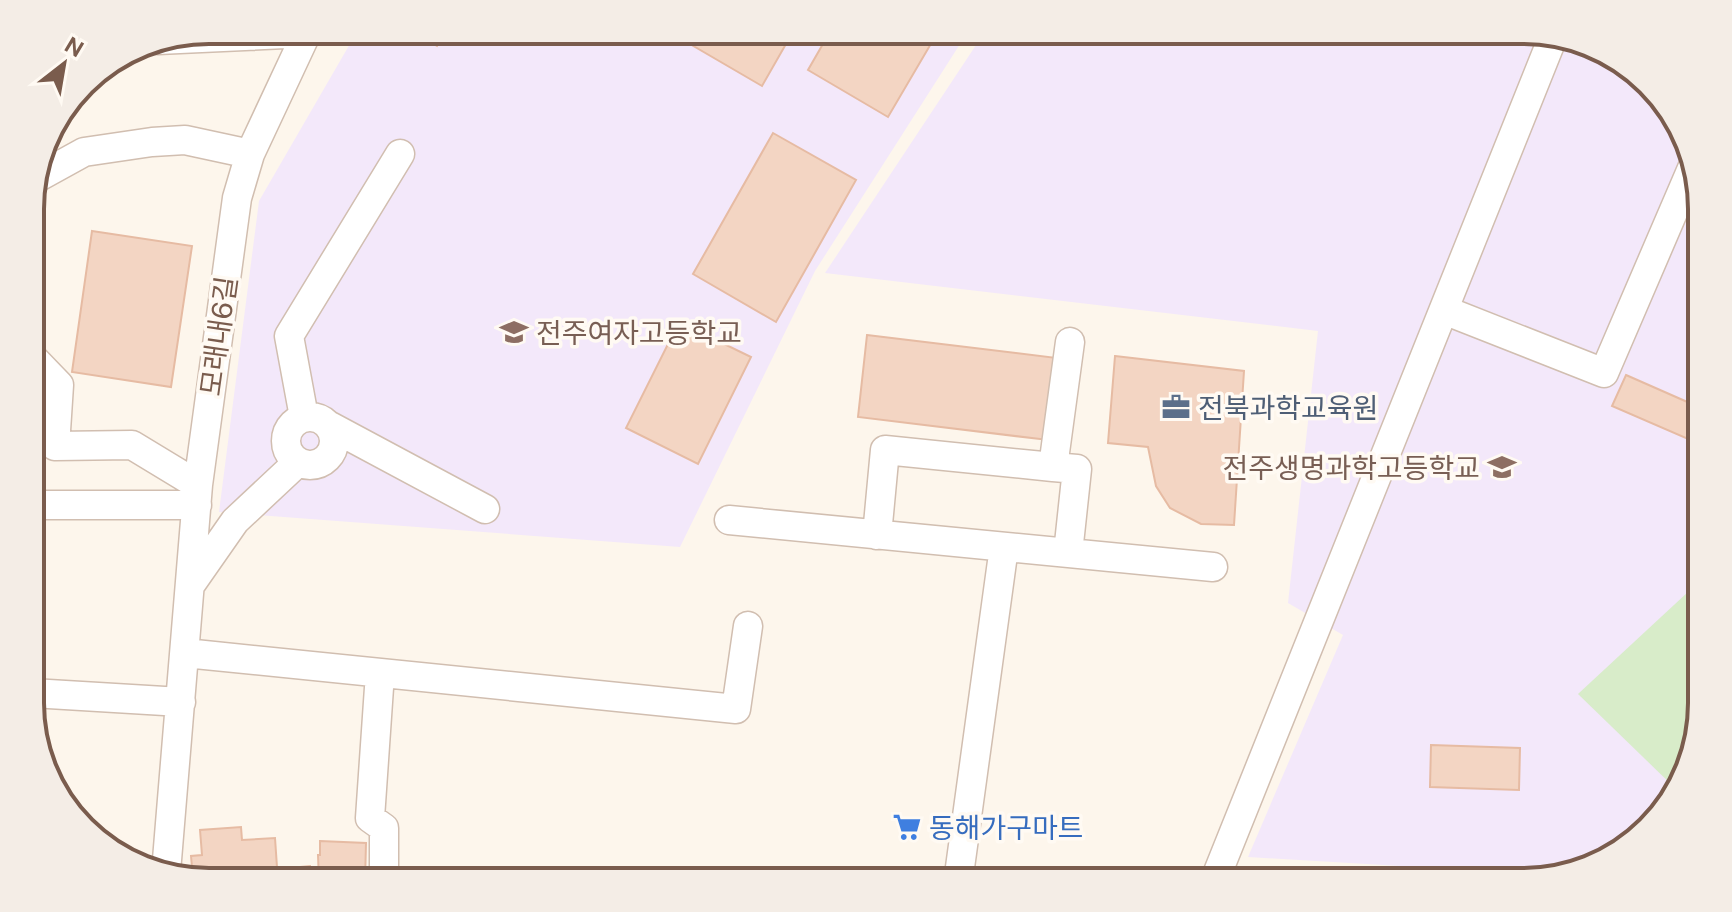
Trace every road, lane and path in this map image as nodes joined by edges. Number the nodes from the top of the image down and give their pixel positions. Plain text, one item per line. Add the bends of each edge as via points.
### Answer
1 (301, 44) edge
2 (1549, 46) edge
3 (250, 154) junction
4 (400, 154) dead end
5 (49, 171) edge
6 (1686, 182) edge
7 (1444, 310) junction
8 (1070, 342) dead end
9 (44, 369) edge
10 (317, 422) junction
11 (1054, 458) junction
12 (298, 462) junction
13 (198, 495) junction
14 (44, 504) edge
15 (485, 509) dead end
16 (729, 520) dead end
17 (877, 535) junction
18 (1004, 547) junction
19 (1068, 553) junction
20 (1213, 567) dead end
21 (191, 585) junction
22 (748, 626) dead end
23 (185, 653) junction
24 (380, 673) junction
25 (44, 694) edge
26 (181, 702) junction
27 (162, 861) edge
28 (384, 868) edge
29 (960, 868) edge
30 (1220, 868) edge

1 - 3 street, 모래내6길
2 - 7 street
3 - 5 street via 185,140 152,142 84,152
3 - 13 street, 모래내6길 via 237,198
4 - 10 street via 289,336
6 - 7 street via 1604,373
7 - 30 street
8 - 11 street
9 - 13 street via 59,385 55,446 132,445
10 - 12 street via 296,421 289,428 287,447
10 - 12 street via 334,435 331,454 316,465
10 - 15 street
11 - 17 street via 885,450
11 - 19 street via 1077,469
12 - 21 street via 235,521
13 - 14 street
13 - 21 street, 모래내6길
16 - 17 street
17 - 18 street
18 - 19 street
18 - 29 street
19 - 20 street
21 - 23 street, 모래내6길
22 - 24 street via 736,709
23 - 24 street
23 - 26 street, 모래내6길
24 - 28 street via 370,818 384,828
25 - 26 street
26 - 27 street, 모래내6길

